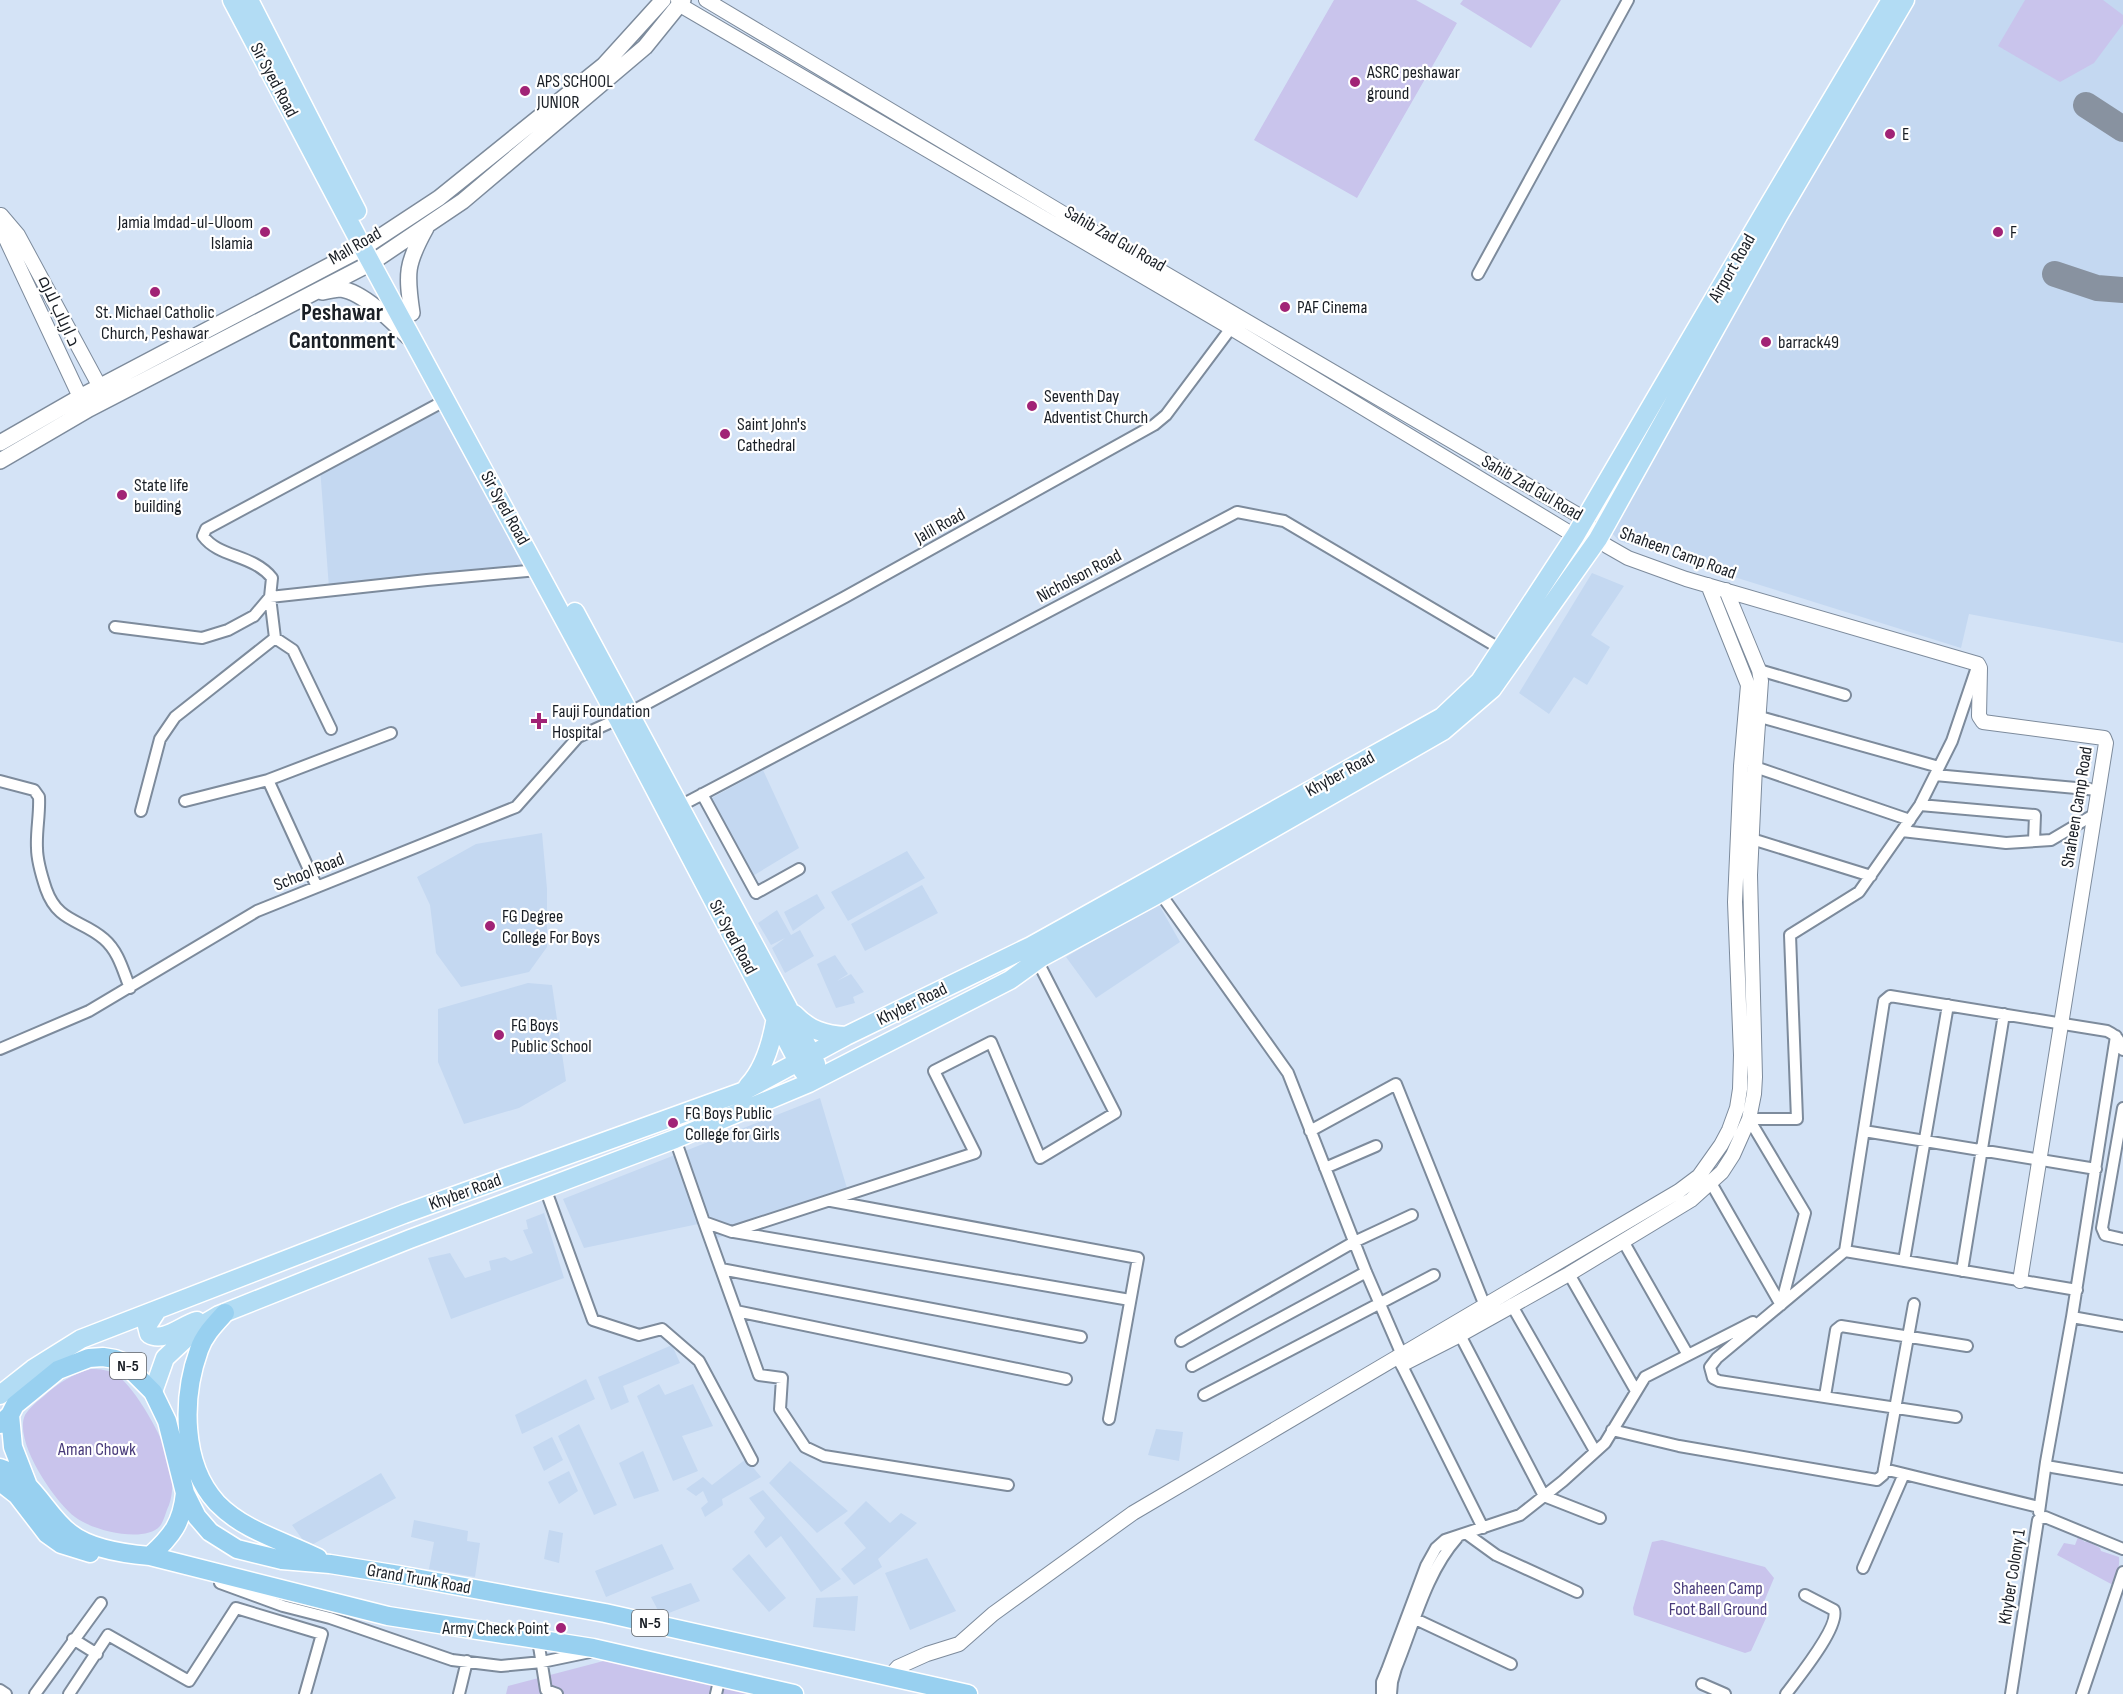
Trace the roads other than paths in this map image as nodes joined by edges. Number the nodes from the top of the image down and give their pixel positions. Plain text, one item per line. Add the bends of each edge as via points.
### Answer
1 (232, 0) edge
2 (249, 0) edge
3 (663, 0) edge
4 (706, 0) edge
5 (1628, 0) edge
6 (1891, 0) edge
7 (1905, 0) edge
8 (680, 2) edge
9 (259, 35) junction
10 (1, 215) edge
11 (427, 225) junction
12 (372, 252) junction
13 (1478, 274) dead end
14 (307, 295) junction
15 (412, 313) junction
16 (1240, 317) junction
17 (1231, 328) junction
18 (415, 343) junction
19 (100, 387) junction
20 (80, 397) junction
21 (446, 400) junction
22 (71, 418) junction
23 (0, 443) edge
24 (0, 461) edge
25 (1585, 519) junction
26 (1575, 536) junction
27 (1598, 539) junction
28 (538, 570) junction
29 (1708, 585) junction
30 (1726, 590) junction
31 (270, 597) junction
32 (115, 627) dead end
33 (275, 638) junction
34 (1494, 645) dead end
35 (1978, 664) junction
36 (1759, 669) junction
37 (1845, 695) dead end
38 (624, 716) junction
39 (1760, 717) junction
40 (331, 729) dead end
41 (391, 733) dead end
42 (1755, 767) junction
43 (1937, 771) junction
44 (268, 780) junction
45 (0, 781) edge
46 (2098, 790) junction
47 (702, 794) junction
48 (185, 801) dead end
49 (1920, 805) junction
50 (680, 806) junction
51 (141, 811) dead end
52 (2094, 814) junction
53 (1910, 820) junction
54 (1902, 831) junction
55 (1745, 839) junction
56 (2034, 841) junction
57 (799, 869) dead end
58 (1871, 876) junction
59 (317, 887) junction
60 (1160, 893) junction
61 (1037, 960) junction
62 (130, 988) junction
63 (1948, 1005) junction
64 (781, 1011) junction
65 (2004, 1014) junction
66 (2061, 1024) junction
67 (2116, 1035) junction
68 (846, 1036) junction
69 (0, 1049) edge
70 (2123, 1050) edge
71 (805, 1058) junction
72 (815, 1080) junction
73 (742, 1092) junction
74 (2123, 1108) edge
75 (1749, 1119) junction
76 (1310, 1131) junction
77 (1864, 1131) junction
78 (675, 1139) junction
79 (1924, 1141) junction
80 (1376, 1146) dead end
81 (1981, 1150) junction
82 (2039, 1160) junction
83 (1325, 1168) junction
84 (2096, 1168) junction
85 (1711, 1183) junction
86 (545, 1188) junction
87 (828, 1201) junction
88 (1412, 1215) dead end
89 (704, 1222) junction
90 (732, 1232) junction
91 (2123, 1239) edge
92 (1623, 1241) junction
93 (1354, 1242) junction
94 (1845, 1251) junction
95 (1904, 1261) junction
96 (721, 1269) junction
97 (1962, 1271) junction
98 (1366, 1272) junction
99 (1569, 1274) junction
100 (1434, 1275) dead end
101 (2020, 1281) junction
102 (2076, 1290) junction
103 (1130, 1300) junction
104 (1380, 1304) junction
105 (1512, 1304) junction
106 (1914, 1304) dead end
107 (1781, 1305) junction
108 (1485, 1306) junction
109 (736, 1311) junction
110 (151, 1314) junction
111 (222, 1314) junction
112 (1770, 1314) junction
113 (2072, 1317) junction
114 (2123, 1326) edge
115 (1460, 1335) junction
116 (1908, 1336) junction
117 (1081, 1337) dead end
118 (1181, 1341) dead end
119 (1967, 1346) dead end
120 (1688, 1355) junction
121 (1397, 1360) junction
122 (1192, 1366) dead end
123 (58, 1370) junction
124 (1066, 1379) dead end
125 (1636, 1391) junction
126 (153, 1392) junction
127 (0, 1395) edge
128 (1204, 1395) dead end
129 (1825, 1396) junction
130 (1895, 1407) junction
131 (1956, 1417) dead end
132 (1109, 1419) dead end
133 (5, 1420) edge
134 (1612, 1430) junction
135 (1595, 1451) junction
136 (753, 1460) dead end
137 (2046, 1461) junction
138 (0, 1468) edge
139 (1884, 1469) junction
140 (1904, 1474) junction
141 (2123, 1479) edge
142 (0, 1482) edge
143 (27, 1484) junction
144 (1008, 1485) dead end
145 (185, 1493) junction
146 (1544, 1496) junction
147 (2039, 1507) junction
148 (1600, 1518) dead end
149 (2037, 1524) junction
150 (1483, 1528) junction
151 (1463, 1534) junction
152 (2123, 1549) edge
153 (150, 1557) junction
154 (330, 1564) junction
155 (1863, 1568) dead end
156 (2123, 1572) edge
157 (220, 1583) junction
158 (1576, 1592) dead end
159 (1805, 1595) dead end
160 (101, 1603) dead end
161 (388, 1616) junction
162 (1412, 1618) junction
163 (74, 1639) junction
164 (538, 1640) junction
165 (599, 1650) junction
166 (97, 1654) junction
167 (467, 1662) junction
168 (542, 1662) junction
169 (1511, 1664) dead end
170 (890, 1676) junction
171 (1702, 1684) dead end
172 (718, 1685) edge
173 (0, 1690) edge
174 (72, 1693) edge
175 (6, 1694) edge
176 (35, 1694) edge
177 (305, 1694) edge
178 (459, 1694) edge
179 (557, 1694) edge
180 (794, 1694) edge
181 (968, 1694) edge
182 (1382, 1694) edge
183 (1392, 1694) edge
184 (1725, 1694) edge
185 (1786, 1694) edge
186 (2011, 1694) edge
187 (2082, 1694) edge

1 - 9 main road, Sir Syed Road
2 - 9 main road, Sir Syed Road
3 - 12 main road, Mall Road via 604,65
4 - 16 street, Sahib Zad Gul Road
5 - 13 street
6 - 25 main road, Airport Road
7 - 27 main road, Khyber Road via 1778,216
8 - 11 main road, Mall Road via 645,47 463,201
8 - 17 street, Sahib Zad Gul Road
9 - 12 main road, Sir Syed Road
10 - 19 street via 18,235
10 - 20 street, د ارباب لاره via 5,237
11 - 12 main road, Mall Road
11 - 15 main road via 409,264
12 - 14 main road, Mall Road
12 - 15 main road, Sir Syed Road
12 - 18 main road, Sir Syed Road
12 - 19 main road, Mall Road
14 - 18 main road via 341,289 357,295
14 - 22 main road, Mall Road
15 - 38 main road, Sir Syed Road
16 - 17 street, Jalil Road
16 - 25 street, Sahib Zad Gul Road
17 - 26 street, Sahib Zad Gul Road
17 - 38 street, Jalil Road via 1166,415 1154,425
18 - 21 main road, Sir Syed Road
19 - 20 main road, Mall Road
20 - 22 street
20 - 23 main road, Mall Road
21 - 28 main road, Sir Syed Road
21 - 31 street via 206,529 202,536 212,545 265,569 272,578
22 - 24 main road, Mall Road
25 - 26 main road, Airport Road
25 - 27 street, Sahib Zad Gul Road
26 - 27 street, Sahib Zad Gul Road
26 - 68 main road, Khyber Road via 1480,681 1442,717 1031,946
27 - 29 street, Shaheen Camp Road via 1628,558
27 - 60 main road, Khyber Road via 1492,689 1443,731
28 - 31 street
28 - 38 main road, Sir Syed Road
29 - 30 street, Shaheen Camp Road
29 - 55 street via 1748,685
30 - 35 street, Shaheen Camp Road
30 - 36 street
31 - 32 street via 254,616 202,638
31 - 33 street
33 - 40 street via 293,650
33 - 51 street via 175,717 160,739
34 - 47 street, Nicholson Road via 1284,521 1237,512
35 - 43 street via 1952,741
35 - 46 street, Shaheen Camp Road via 1979,716 1983,722 2106,740
36 - 37 street
36 - 39 street
38 - 50 main road, Sir Syed Road
38 - 59 street, School Road via 578,737 516,807
38 - 64 main road, Sir Syed Road
39 - 42 street
39 - 43 street
41 - 44 street
42 - 53 street
42 - 55 street
43 - 46 street
43 - 49 street
44 - 48 street
44 - 59 street
45 - 62 street via 34,790 39,797 36,850 46,889 64,916 102,937 117,953
46 - 52 street, Shaheen Camp Road
47 - 50 street, Nicholson Road
47 - 57 street via 756,892
49 - 53 street
49 - 56 street via 2035,816
50 - 64 main road, Sir Syed Road
52 - 56 street via 2051,840
52 - 66 street, Shaheen Camp Road
53 - 54 street
54 - 56 street via 2006,843
54 - 58 street
55 - 58 street
55 - 75 street via 1750,875 1755,1077
55 - 108 street via 1735,902 1740,1089 1733,1119 1721,1145 1699,1176 1679,1191
58 - 75 street via 1859,892 1790,935 1797,1119
59 - 62 street, School Road via 257,911
60 - 61 main road, Khyber Road
60 - 76 street via 1288,1073
61 - 72 main road, Khyber Road via 1010,980
61 - 87 street via 1115,1113 1040,1158 991,1042 934,1071 975,1153
62 - 69 street, School Road via 89,1011
63 - 65 street
63 - 77 street via 1890,996 1884,1001
63 - 79 street
64 - 68 main road via 827,1035
64 - 71 main road
64 - 73 main road via 757,1076
65 - 66 street
65 - 81 street
66 - 67 street
66 - 82 street, Shaheen Camp Road
67 - 70 street
67 - 84 street
68 - 71 main road, Khyber Road
71 - 72 main road
71 - 73 main road, Khyber Road
72 - 78 main road, Khyber Road
73 - 110 main road, Khyber Road via 404,1214
74 - 91 street via 2102,1228 2105,1235
75 - 85 street via 1733,1155
75 - 107 street via 1805,1213
76 - 83 street
76 - 108 street via 1396,1084
77 - 79 street
77 - 94 street
78 - 86 main road, Khyber Road
78 - 89 street
79 - 81 street
79 - 95 street
80 - 83 street
81 - 82 street
81 - 97 street
82 - 84 street
82 - 101 street, Shaheen Camp Road
83 - 93 street
84 - 102 street
85 - 92 street via 1691,1200
85 - 107 street
86 - 111 main road, Khyber Road
86 - 136 street via 593,1320 639,1335 662,1329 670,1335 699,1361
87 - 90 street
87 - 103 street via 1138,1258
88 - 93 street
89 - 90 street
89 - 96 street
90 - 103 street
92 - 99 street
92 - 120 street
93 - 98 street
93 - 118 street
94 - 95 street
94 - 107 street
95 - 97 street
96 - 109 street
96 - 117 street
97 - 101 street
98 - 104 street
98 - 122 street
99 - 105 street
99 - 125 street
100 - 104 street
101 - 102 street
102 - 113 street
103 - 132 street
104 - 121 street
104 - 128 street
105 - 115 street
105 - 135 street
106 - 116 street
107 - 112 street
108 - 121 street
109 - 124 street
109 - 144 street via 759,1375 782,1378 780,1409 805,1447 824,1456
110 - 111 main road via 149,1334 162,1337 188,1323
110 - 123 main road
110 - 127 main road via 81,1339
111 - 126 main road via 197,1328 165,1358
111 - 154 highway via 199,1349 190,1386 188,1436 200,1476 216,1502 233,1516 272,1539
112 - 120 street
112 - 129 street via 1712,1363 1713,1378
113 - 114 street
113 - 137 street
115 - 121 street via 1408,1362
115 - 146 street
116 - 119 street
116 - 129 street via 1838,1327
116 - 130 street
120 - 125 street via 1645,1377
121 - 150 street
121 - 170 street via 1133,1513 993,1614 959,1644 898,1667
123 - 126 highway, Grand Trunk Road / N-5 via 89,1358 115,1359
123 - 133 highway, Grand Trunk Road / N-5 via 15,1405
125 - 134 street
126 - 145 highway, Grand Trunk Road / N-5 via 167,1421
129 - 130 street
130 - 131 street
130 - 139 street
133 - 143 highway
134 - 135 street
134 - 139 street via 1679,1446 1877,1480
135 - 146 street
137 - 141 street via 2052,1467
137 - 147 street
138 - 143 highway, N-5
139 - 140 street
140 - 147 street
140 - 155 street
142 - 157 highway via 61,1544
143 - 153 highway, N-5 via 71,1534 111,1550
145 - 153 highway via 184,1509 170,1538
145 - 154 highway, Grand Trunk Road / N-5 via 202,1524 227,1544 282,1560
146 - 148 street
146 - 150 street via 1520,1515
147 - 149 street
149 - 152 street, Khyber Colony 1 via 2045,1517
149 - 186 street, Khyber Colony 1
150 - 151 street
151 - 158 street via 1496,1555
151 - 162 street via 1445,1540 1431,1557
153 - 161 highway, N-5
154 - 170 highway, Grand Trunk Road / N-5 via 605,1612
156 - 187 street
157 - 161 highway via 357,1613
157 - 167 street
159 - 185 street via 1834,1610 1835,1616 1823,1643
160 - 163 street
161 - 164 highway, N-5
162 - 169 street
162 - 182 street via 1386,1670
162 - 183 street via 1392,1682
163 - 166 street
163 - 176 street
164 - 165 highway, N-5
164 - 168 street
165 - 168 street
165 - 172 highway, N-5
166 - 174 street
166 - 177 street via 108,1635 189,1681 236,1608 322,1634
167 - 168 street via 501,1666
167 - 178 street
168 - 179 street via 546,1690
170 - 181 highway, Grand Trunk Road / N-5
171 - 184 street
172 - 180 highway, N-5
173 - 175 street

